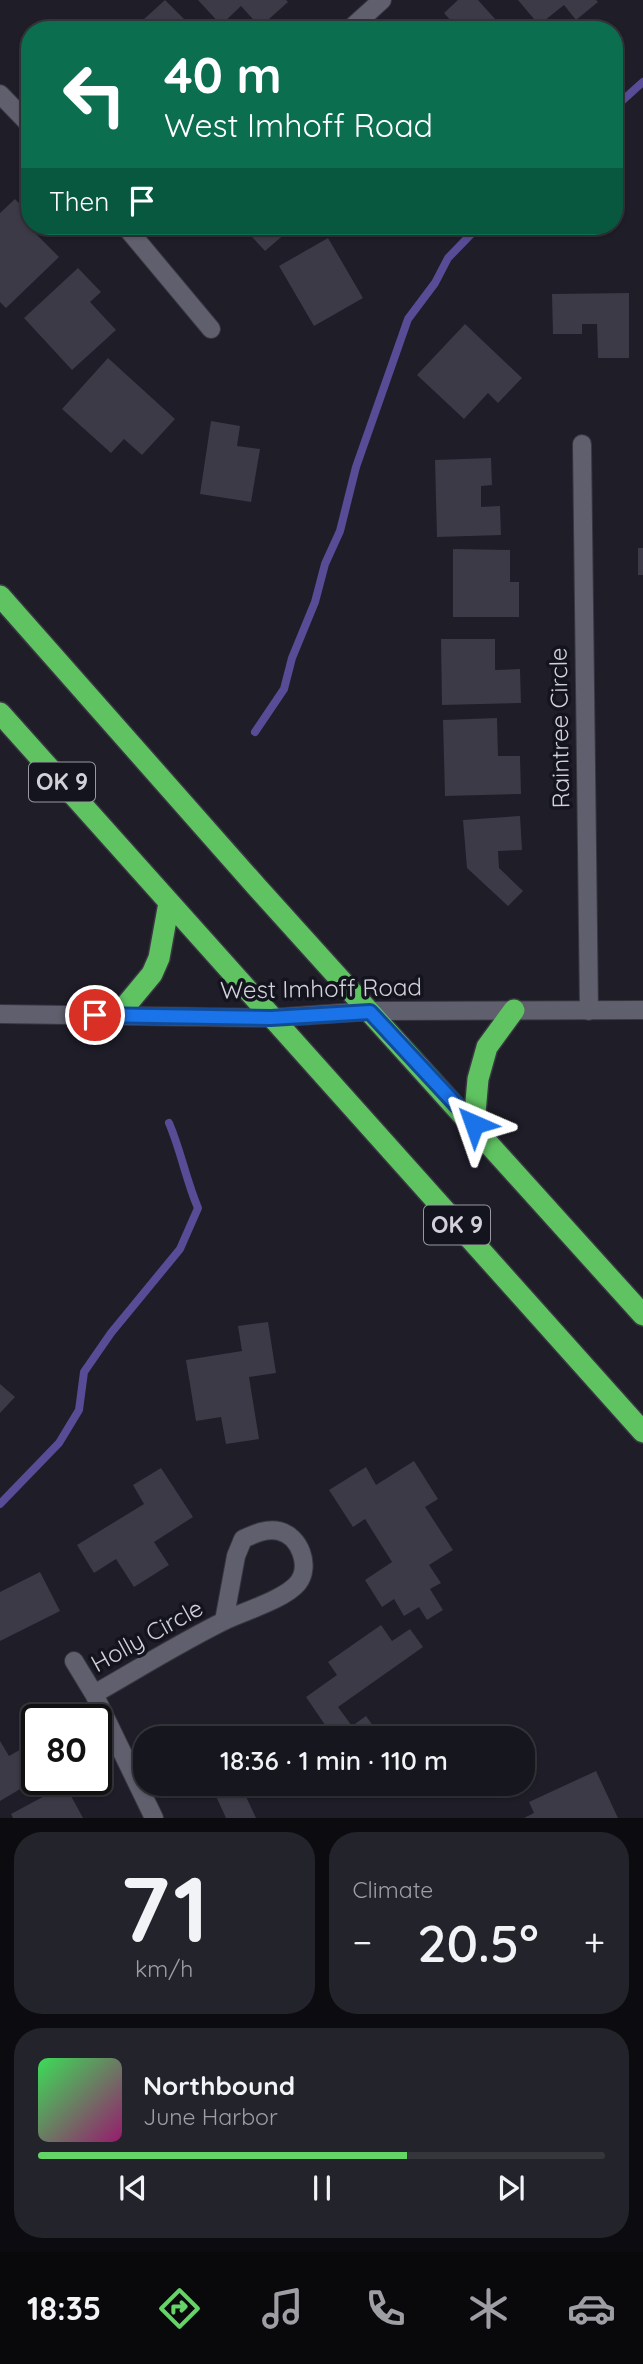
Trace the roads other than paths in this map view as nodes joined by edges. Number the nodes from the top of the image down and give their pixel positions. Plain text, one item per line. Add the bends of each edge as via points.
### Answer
1 (382, 0) edge
2 (359, 21) edge
3 (0, 94) edge
4 (21, 116) edge
5 (133, 235) edge
6 (211, 330) dead end
7 (582, 444) dead end
8 (0, 596) edge
9 (0, 713) edge
10 (169, 903) junction
11 (514, 1010) junction
12 (643, 1010) edge
13 (589, 1011) junction
14 (370, 1012) junction
15 (0, 1014) edge
16 (118, 1015) junction
17 (271, 1018) junction
18 (474, 1124) junction
19 (643, 1315) edge
20 (643, 1432) edge
21 (225, 1621) junction
22 (74, 1661) dead end
23 (94, 1694) junction
24 (154, 1818) edge

1 - 2 street
3 - 4 street
5 - 6 street
7 - 13 street, Raintree Circle
8 - 14 highway
9 - 10 highway, OK 9
10 - 16 highway via 152,974
10 - 17 highway, OK 9
11 - 13 street, West Imhoff Road
11 - 14 street, West Imhoff Road
11 - 18 highway via 487,1047 478,1079
12 - 13 street, West Imhoff Road
14 - 17 street, West Imhoff Road
14 - 18 highway
15 - 16 street, West Imhoff Road
16 - 17 street, West Imhoff Road
17 - 20 highway, OK 9
18 - 19 highway
21 - 21 street, Holly Circle via 298,1583 303,1560 288,1534 277,1530 243,1539
21 - 23 street, Holly Circle
22 - 23 street
23 - 24 street

